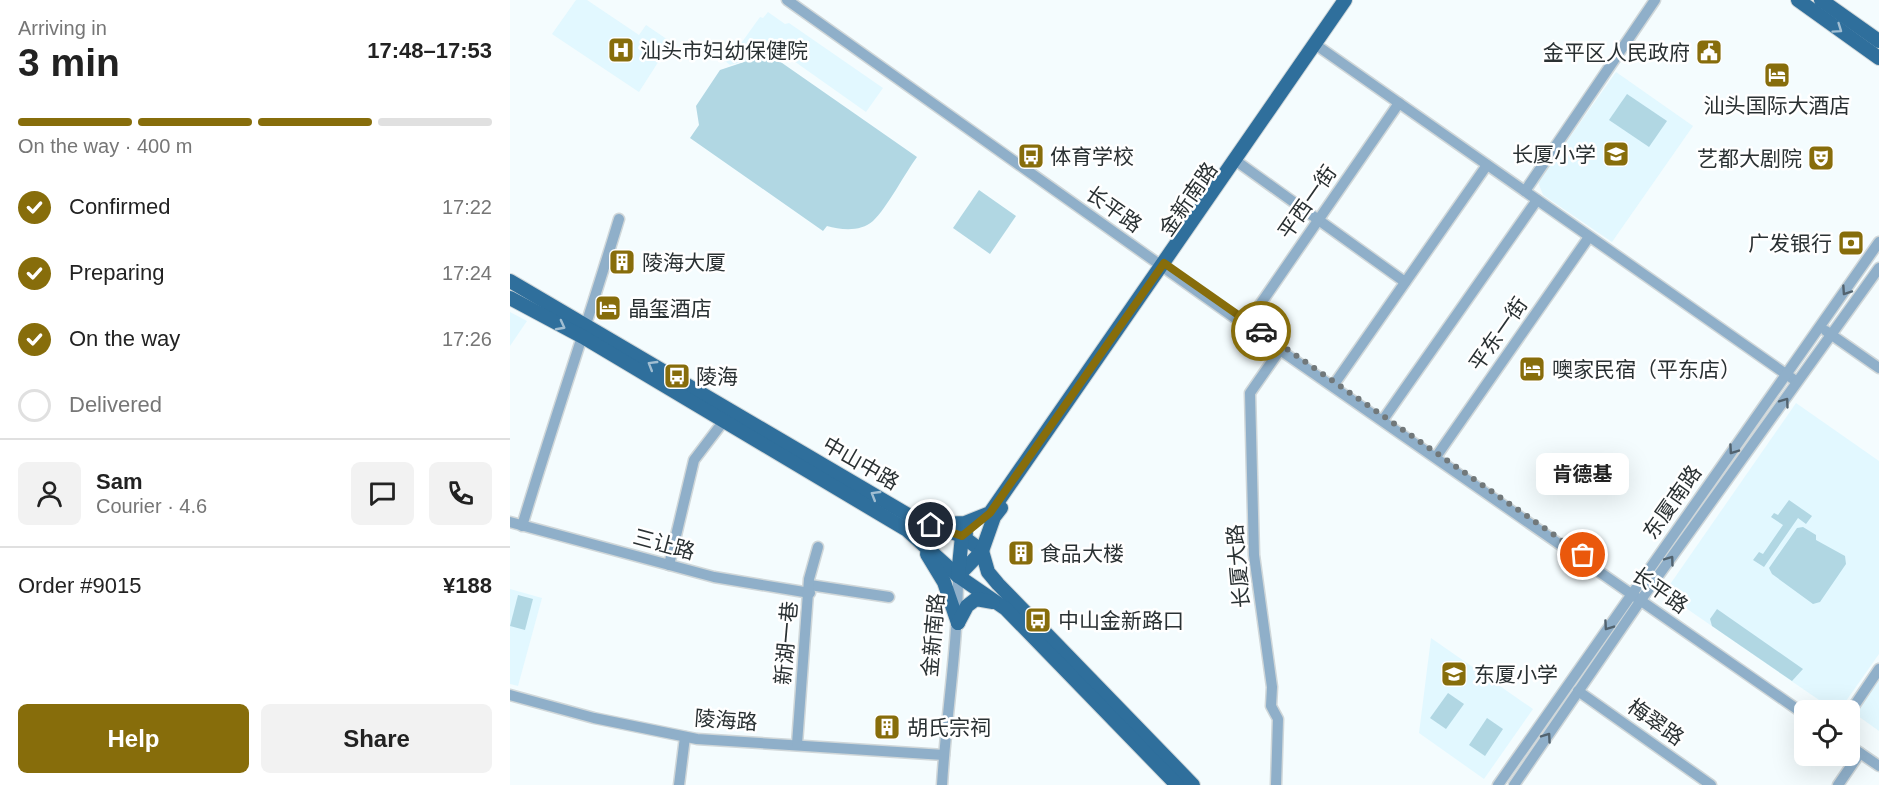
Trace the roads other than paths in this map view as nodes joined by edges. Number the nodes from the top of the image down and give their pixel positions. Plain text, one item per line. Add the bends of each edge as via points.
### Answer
1 (787, 0) edge
2 (795, 0) edge
3 (1345, 0) edge
4 (1351, 0) edge
5 (1656, 0) edge
6 (1798, 0) edge
7 (1821, 0) edge
8 (1879, 41) edge
9 (1319, 47) junction
10 (1879, 58) edge
11 (1399, 103) junction
12 (1239, 163) junction
13 (1487, 165) junction
14 (1525, 191) junction
15 (1537, 200) junction
16 (619, 219) dead end
17 (1318, 220) junction
18 (1589, 237) junction
19 (1879, 242) edge
20 (1165, 266) junction
21 (1879, 268) edge
22 (510, 281) edge
23 (1405, 282) junction
24 (510, 298) edge
25 (1248, 322) junction
26 (1821, 328) junction
27 (585, 331) junction
28 (1832, 335) junction
29 (1280, 350) junction
30 (1879, 368) edge
31 (1787, 375) junction
32 (1335, 383) junction
33 (1799, 383) junction
34 (1385, 417) junction
35 (723, 422) junction
36 (1438, 454) junction
37 (992, 515) junction
38 (510, 522) edge
39 (911, 524) junction
40 (522, 526) junction
41 (962, 536) junction
42 (818, 547) dead end
43 (982, 551) junction
44 (669, 565) junction
45 (958, 576) junction
46 (998, 584) junction
47 (810, 589) junction
48 (1632, 592) junction
49 (889, 597) dead end
50 (1642, 599) junction
51 (1006, 609) junction
52 (958, 623) junction
53 (1879, 669) edge
54 (1578, 691) junction
55 (510, 695) edge
56 (1858, 700) edge
57 (1794, 702) edge
58 (1794, 707) edge
59 (685, 737) junction
60 (796, 744) junction
61 (1860, 747) edge
62 (1860, 753) edge
63 (944, 755) junction
64 (1879, 760) edge
65 (1851, 766) edge
66 (1879, 766) edge
67 (1505, 775) junction
68 (1517, 784) edge
69 (678, 785) edge
70 (942, 785) edge
71 (1177, 785) edge
72 (1192, 785) edge
73 (1276, 785) edge
74 (1498, 785) edge
75 (1712, 785) edge
76 (1838, 785) edge

1 - 20 street, 长平路
2 - 20 street, 长平路
3 - 20 main road, 金新南路
4 - 9 main road, 金新南路
5 - 14 street
6 -> 10 main road
7 - 8 main road
9 - 11 street
9 - 12 main road, 金新南路
11 - 13 street
11 - 17 street, 平西一街
12 - 17 street
12 - 20 main road, 金新南路
13 - 14 street
13 - 23 street
14 - 15 street
15 - 18 street
15 - 34 street
16 - 27 street
17 - 23 street
17 - 25 street, 平西一街
18 - 31 street
18 - 36 street, 平东一街
19 -> 26 street, 东厦南路
20 - 25 street, 长平路
20 - 29 street, 长平路
20 - 37 main road, 金新南路
21 - 28 street, 东厦南路
22 - 27 main road, 中山中路
23 - 32 street
24 -> 27 main road, 中山中路
25 - 32 street, 长平路
26 - 28 street
26 - 31 street, 东厦南路
27 - 35 main road, 中山中路
39 -> 27 main road, 中山中路
27 - 40 street via 563,389
28 - 30 street
28 - 33 street, 东厦南路
29 - 48 street, 长平路
29 - 73 street, 长厦大路 via 1250,393 1254,555 1272,687 1271,706 1278,719
31 - 33 street
31 -> 48 street, 东厦南路
32 - 34 street, 长平路
50 -> 33 street, 东厦南路
34 - 36 street, 长平路
35 - 39 main road, 中山中路
35 - 44 street via 694,460
36 - 48 street, 长平路
37 - 39 main road via 947,525
37 - 41 main road
37 - 43 main road, 金新南路
37 - 46 main road via 991,541
38 - 40 street, 三让路
39 - 41 main road, 中山中路
39 - 45 main road, 中山中路
39 - 52 main road via 936,568
40 - 44 street, 三让路
41 - 43 main road, 中山中路
41 - 45 main road
42 - 47 street, 新湖一巷
43 - 45 main road, 金新南路
43 - 46 main road via 988,572
44 - 47 street, 三让路 via 714,577
45 - 51 main road, 中山中路
45 - 52 street, 金新南路
46 - 72 main road
47 - 49 street, 三让路
47 - 60 street, 新湖一巷
48 - 50 street, 长平路
48 -> 67 street, 东厦南路
50 - 54 street, 东厦南路
50 - 57 street, 长平路
50 - 58 street, 长平路
51 - 52 main road via 976,599
51 - 71 main road, 中山中路
52 - 63 street, 金新南路
53 - 56 street
68 -> 54 street, 东厦南路
54 - 75 street, 梅翠路
55 - 59 street, 陵海路
59 - 60 street, 陵海路
59 - 69 street
60 - 63 street, 陵海路
61 - 64 street
62 - 66 street
63 - 70 street, 金新南路
65 - 76 street
67 - 68 street
67 - 74 street, 东厦南路

